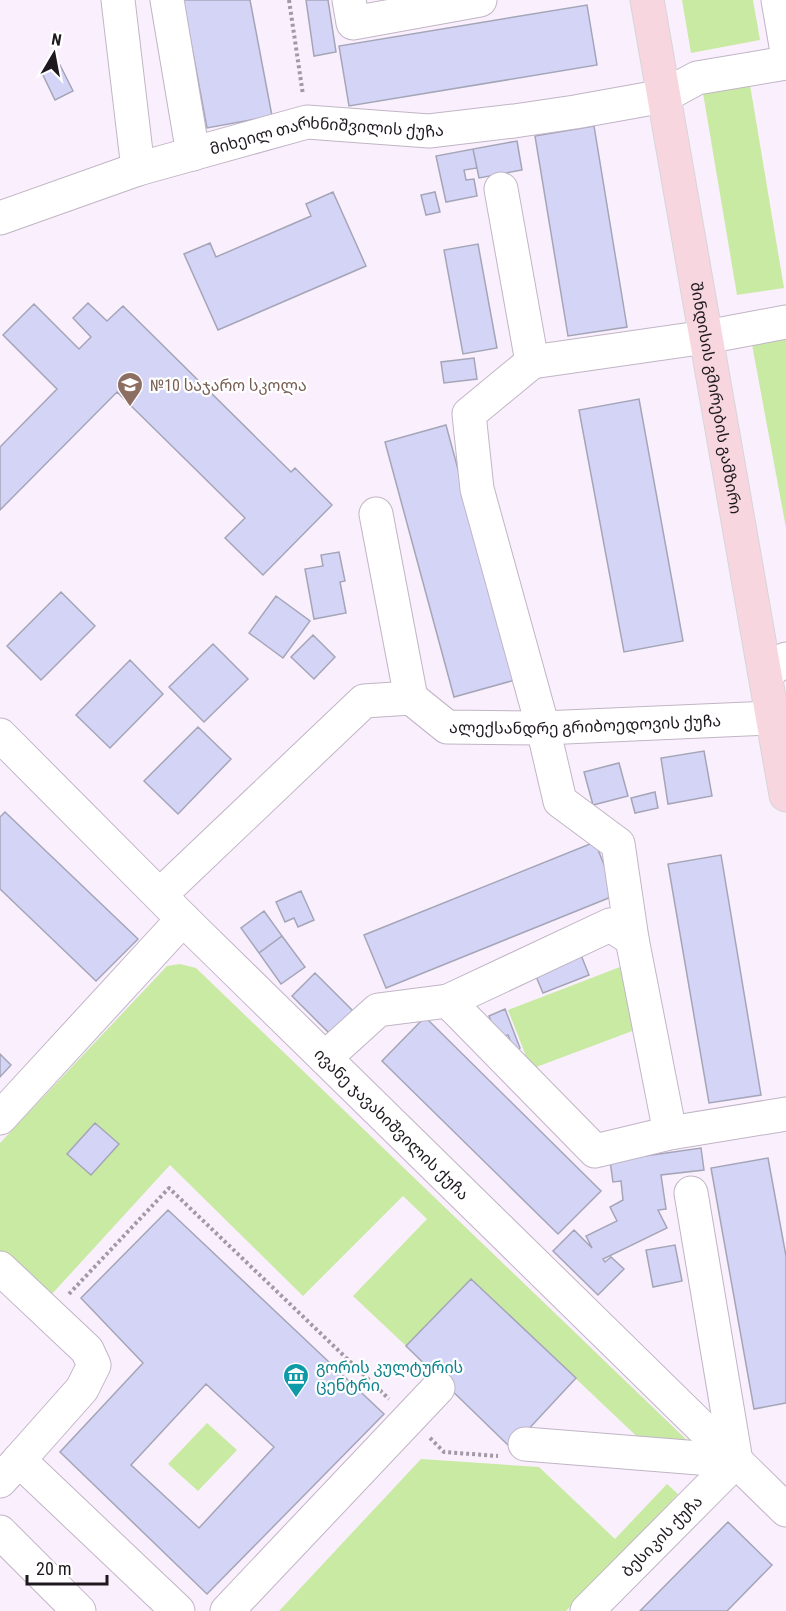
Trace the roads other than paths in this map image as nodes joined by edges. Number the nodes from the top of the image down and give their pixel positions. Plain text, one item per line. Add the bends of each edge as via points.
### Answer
1 (118, 0) edge
2 (166, 0) edge
3 (349, 0) edge
4 (480, 0) edge
5 (647, 0) edge
6 (778, 0) edge
7 (786, 46) edge
8 (786, 63) edge
9 (664, 96) junction
10 (193, 154) junction
11 (138, 169) junction
12 (501, 189) dead end
13 (0, 218) edge
14 (786, 322) edge
15 (706, 337) junction
16 (532, 362) junction
17 (376, 514) dead end
18 (775, 666) edge
19 (411, 698) junction
20 (543, 728) junction
21 (0, 735) edge
22 (779, 736) edge
23 (786, 795) edge
24 (160, 895) junction
25 (183, 919) junction
26 (632, 939) junction
27 (448, 1001) junction
28 (325, 1058) junction
29 (786, 1114) edge
30 (0, 1118) edge
31 (670, 1133) junction
32 (691, 1193) dead end
33 (0, 1268) edge
34 (438, 1388) dead end
35 (517, 1450) road end
36 (736, 1461) junction
37 (10, 1470) edge
38 (786, 1510) edge
39 (0, 1532) edge
40 (79, 1611) edge
41 (178, 1611) edge
42 (226, 1611) edge
43 (587, 1611) edge

1 - 11 street
2 - 10 street
3 - 4 street via 353,22
5 - 9 main road, შინდისის გმირების გამზირი
6 - 7 street
8 - 9 street, მიხეილ თარხნიშვილის ქუჩა via 697,78
9 - 10 street, მიხეილ თარხნიშვილის ქუჩა via 575,112 429,130 307,122
9 - 15 main road, შინდისის გმირების გამზირი
10 - 11 street, მიხეილ თარხნიშვილის ქუჩა
11 - 13 street, მიხეილ თარხნიშვილის ქუჩა
12 - 16 street
14 - 15 street
15 - 16 street
15 - 18 main road, შინდისის გმირების გამზირი
16 - 20 street via 469,414 477,489
17 - 19 street
18 - 22 main road, შინდისის გმირების გამზირი
19 - 20 street, ალექსანდრე გრიბოედოვის ქუჩა via 447,727
19 - 24 street via 364,701
20 - 22 street, ალექსანდრე გრიბოედოვის ქუჩა
20 - 26 street via 560,801 618,844
21 - 24 street, ივანე ჯავახიშვილის ქუჩა
22 - 23 main road, შინდისის გმირების გამზირი
24 - 25 street, ივანე ჯავახიშვილის ქუჩა
25 - 28 street, ივანე ჯავახიშვილის ქუჩა
25 - 30 street
26 - 27 street via 610,925
26 - 31 street
27 - 28 street via 378,1010
27 - 31 street via 595,1151
28 - 36 street, ივანე ჯავახიშვილის ქუჩა
29 - 31 street
32 - 36 street
33 - 37 street via 87,1350 94,1365 82,1389
34 - 42 street
35 - 36 street
36 - 38 street, ივანე ჯავახიშვილის ქუჩა
36 - 43 street, ბესიკის ქუჩა
37 - 41 street
39 - 40 street

